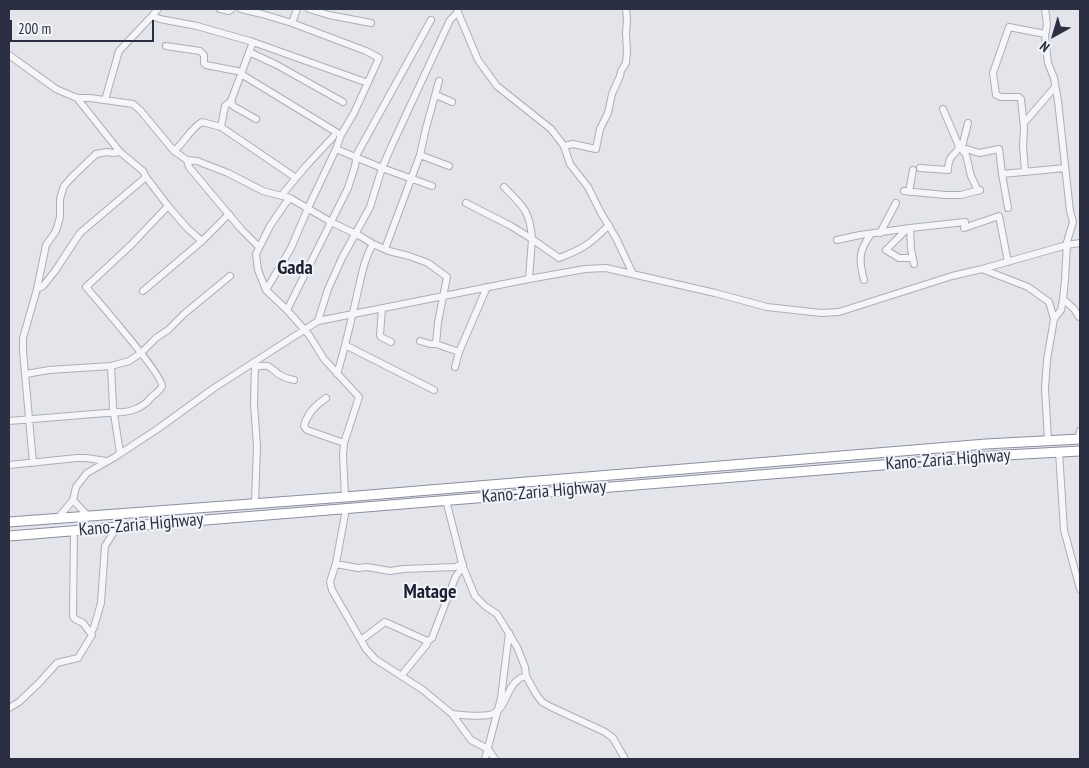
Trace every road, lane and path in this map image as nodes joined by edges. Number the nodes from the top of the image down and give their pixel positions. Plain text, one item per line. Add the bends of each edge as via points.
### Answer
1 (158, 9) edge
2 (220, 9) edge
3 (232, 9) edge
4 (241, 9) edge
5 (297, 9) edge
6 (309, 9) edge
7 (626, 9) edge
8 (1044, 9) edge
9 (457, 10) edge
10 (152, 16) junction
11 (431, 20) dead end
12 (292, 23) junction
13 (371, 23) dead end
14 (1045, 34) junction
15 (252, 42) junction
16 (166, 46) dead end
17 (249, 52) junction
18 (9, 55) edge
19 (242, 73) junction
20 (439, 81) dead end
21 (368, 83) junction
22 (1055, 87) junction
23 (436, 96) junction
24 (77, 98) junction
25 (105, 100) junction
26 (231, 101) junction
27 (343, 102) dead end
28 (452, 102) dead end
29 (943, 109) dead end
30 (256, 120) dead end
31 (968, 123) dead end
32 (1024, 123) junction
33 (220, 127) junction
34 (337, 136) junction
35 (564, 146) junction
36 (959, 146) junction
37 (336, 149) junction
38 (174, 151) junction
39 (120, 152) junction
40 (420, 156) junction
41 (357, 158) junction
42 (187, 160) junction
43 (449, 166) dead end
44 (382, 168) junction
45 (920, 168) dead end
46 (1065, 168) junction
47 (913, 170) dead end
48 (1025, 172) junction
49 (1002, 174) junction
50 (146, 177) junction
51 (296, 178) junction
52 (411, 179) junction
53 (432, 186) dead end
54 (504, 187) dead end
55 (281, 196) junction
56 (290, 198) junction
57 (466, 203) dead end
58 (896, 203) dead end
59 (168, 206) junction
60 (308, 208) junction
61 (1008, 208) dead end
62 (229, 214) junction
63 (331, 222) junction
64 (1077, 222) edge
65 (609, 226) junction
66 (910, 228) junction
67 (880, 232) junction
68 (356, 234) junction
69 (871, 234) junction
70 (532, 239) junction
71 (837, 240) dead end
72 (202, 241) junction
73 (1080, 243) edge
74 (373, 244) junction
75 (1067, 245) junction
76 (259, 247) junction
77 (385, 249) junction
78 (1008, 262) junction
79 (982, 269) junction
80 (633, 274) junction
81 (230, 276) dead end
82 (529, 279) junction
83 (864, 280) dead end
84 (487, 287) junction
85 (36, 289) junction
86 (266, 290) junction
87 (143, 291) dead end
88 (443, 296) junction
89 (1063, 299) junction
90 (382, 308) junction
91 (287, 310) junction
92 (351, 315) junction
93 (1080, 317) edge
94 (1054, 319) junction
95 (318, 321) junction
96 (303, 330) junction
97 (420, 341) dead end
98 (392, 342) dead end
99 (436, 344) junction
100 (345, 345) junction
101 (460, 352) junction
102 (141, 353) junction
103 (255, 364) junction
104 (111, 366) junction
105 (455, 367) dead end
106 (26, 374) junction
107 (337, 374) junction
108 (294, 380) dead end
109 (434, 390) dead end
110 (326, 398) dead end
111 (114, 412) junction
112 (30, 420) junction
113 (9, 421) edge
114 (1079, 436) edge
115 (1048, 440) junction
116 (344, 443) junction
117 (1080, 451) edge
118 (1058, 452) junction
119 (120, 453) junction
120 (106, 461) junction
121 (33, 463) junction
122 (9, 465) edge
123 (345, 497) junction
124 (73, 500) junction
125 (446, 500) junction
126 (255, 503) junction
127 (346, 509) junction
128 (155, 512) junction
129 (87, 515) junction
130 (58, 518) junction
131 (9, 522) edge
132 (156, 524) junction
133 (117, 527) junction
134 (74, 531) junction
135 (9, 536) edge
136 (336, 564) junction
137 (463, 565) junction
138 (1080, 589) edge
139 (91, 633) junction
140 (508, 633) junction
141 (361, 640) junction
142 (427, 642) junction
143 (401, 676) junction
144 (526, 676) junction
145 (9, 708) edge
146 (497, 712) junction
147 (452, 714) junction
148 (488, 749) junction
149 (485, 759) edge
150 (496, 759) edge
151 (625, 759) edge

1 - 10 street
2 - 3 street
4 - 12 street
5 - 12 street
6 - 13 street
7 - 35 street via 626,63 612,94 596,149 573,144
8 - 14 street
9 - 35 street via 478,60 497,86 551,129
9 - 44 street
10 - 15 street
10 - 25 street via 119,51
11 - 41 street
12 - 21 street via 379,58
14 - 22 street
14 - 32 street via 1009,27 993,73 996,95 1021,99
15 - 17 street
15 - 21 street
16 - 19 street via 200,51 206,65
17 - 19 street
17 - 27 street
18 - 24 street via 56,89
19 - 26 street
19 - 34 street
20 - 23 street
21 - 34 street via 354,114
22 - 32 street
22 - 46 street
23 - 28 street
23 - 40 street
24 - 25 street
24 - 39 street
25 - 38 street via 133,104
26 - 30 street via 233,106
26 - 33 street via 224,106
29 - 36 street
31 - 36 street via 963,144
32 - 48 street
33 - 38 street via 202,122
33 - 51 street
34 - 37 street
34 - 51 street
35 - 65 street via 570,164 588,187
36 - 45 street via 949,161 948,170
36 - 47 street via 980,190 961,195 906,191
36 - 49 street via 979,153 999,148
37 - 41 street
37 - 60 street
38 - 42 street
39 - 50 street
39 - 85 street via 96,154 64,186 60,217 56,231 46,245
40 - 43 street
40 - 52 street
41 - 44 street
41 - 63 street via 348,188
42 - 55 street via 197,161
42 - 62 street via 189,167
44 - 52 street
44 - 68 street via 370,207
46 - 48 street
46 - 64 street via 1070,211
48 - 49 street
49 - 61 street
50 - 59 street
50 - 85 street via 80,233 55,271 43,286
51 - 55 street
52 - 53 street
52 - 77 street
54 - 70 street via 528,214
55 - 56 street
56 - 60 street
56 - 76 street
57 - 70 street
58 - 67 street
59 - 72 street
59 - 102 street via 86,288
60 - 63 street
60 - 86 street via 291,248
62 - 72 street
62 - 76 street
63 - 68 street
63 - 91 street
64 - 75 street
65 - 70 street via 580,250 559,258
65 - 80 street
66 - 66 street via 911,249 912,261 886,250
66 - 67 street
66 - 78 street via 964,225 999,216
67 - 69 street
68 - 74 street
68 - 95 street via 328,289
69 - 71 street
69 - 83 street via 861,254
70 - 82 street
72 - 87 street
73 - 75 street
74 - 77 street
74 - 92 street
75 - 78 street
75 - 89 street
76 - 86 street via 256,254 258,270
77 - 88 street via 428,263 447,277
78 - 79 street
79 - 80 street via 839,312 821,313 767,307
79 - 94 street via 1028,287 1049,302
80 - 82 street via 606,268 585,269
81 - 102 street
82 - 84 street
84 - 88 street
84 - 101 street
85 - 106 street via 23,338
86 - 91 street
88 - 90 street
88 - 99 street
89 - 93 street
89 - 94 street via 1061,310
90 - 92 street
90 - 98 street via 380,335
91 - 96 street
92 - 95 street
92 - 100 street
94 - 115 street via 1045,388
95 - 96 street
96 - 103 street
96 - 107 street
97 - 99 street
99 - 101 street
100 - 107 street
100 - 109 street
101 - 105 street
102 - 104 street
102 - 111 street via 160,379 161,388 139,408 124,413
103 - 108 street via 271,367
103 - 119 street via 214,388
103 - 126 street
104 - 106 street
104 - 111 street
106 - 112 street
107 - 116 street via 359,397
110 - 116 street via 311,411 304,426 307,430
111 - 112 street
111 - 119 street
112 - 113 street
112 - 121 street
114 - 115 highway, Kano-Zaria Highway
115 - 123 highway, Kano-Zaria Highway
116 - 123 street
117 - 118 highway, Kano-Zaria Highway
118 - 125 highway, Kano-Zaria Highway
118 - 138 street via 1064,530
119 - 120 street
120 - 121 street via 86,458
120 - 124 street via 80,480
121 - 122 street
123 - 126 highway, Kano-Zaria Highway
124 - 129 street
124 - 130 street
125 - 127 highway, Kano-Zaria Highway
125 - 137 street
126 - 128 highway, Kano-Zaria Highway
127 - 132 highway, Kano-Zaria Highway
127 - 136 street
128 - 129 highway, Kano-Zaria Highway
128 - 132 highway
129 - 130 highway, Kano-Zaria Highway
130 - 131 highway, Kano-Zaria Highway
132 - 133 highway, Kano-Zaria Highway
133 - 134 highway, Kano-Zaria Highway
133 - 139 street via 106,546 101,603
134 - 135 highway, Kano-Zaria Highway
134 - 139 street via 74,616
136 - 137 street via 390,571
136 - 141 street via 330,582 332,590
137 - 140 street via 475,596 497,614
137 - 142 street via 432,638
139 - 145 street via 78,658 57,663
140 - 144 street via 517,647
140 - 146 street
141 - 142 street via 385,622
141 - 143 street via 375,659
142 - 143 street
143 - 147 street
144 - 146 street via 514,683
144 - 151 street via 542,702 605,732 613,738
146 - 147 street via 488,715
146 - 148 street
147 - 148 street via 470,740
148 - 149 street
148 - 150 street

